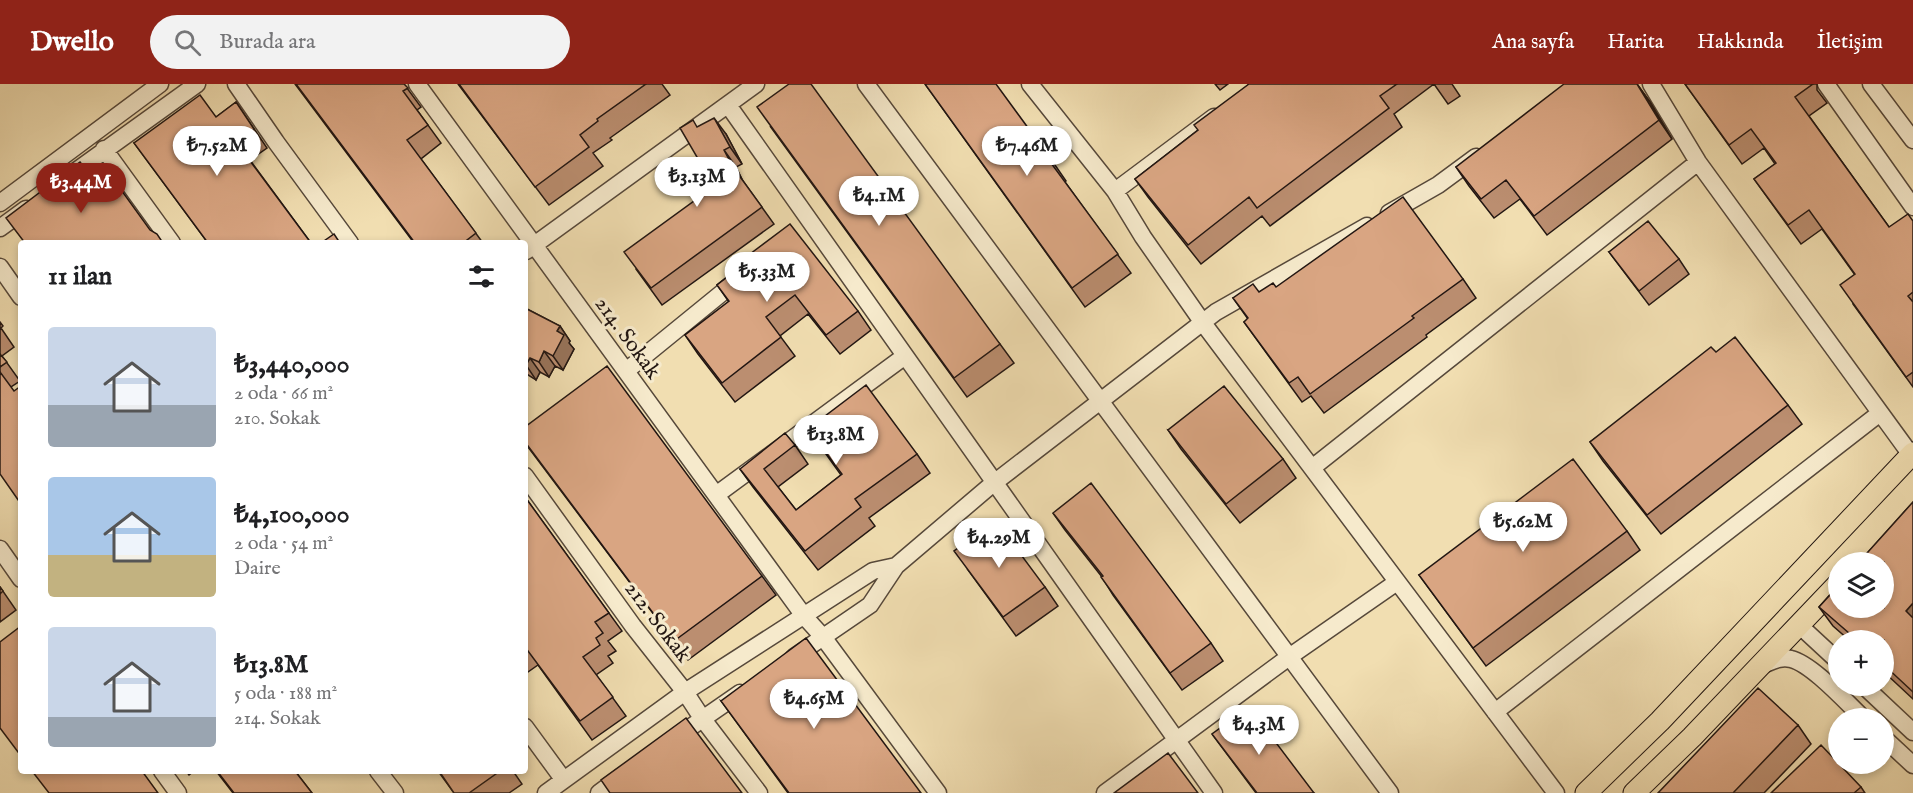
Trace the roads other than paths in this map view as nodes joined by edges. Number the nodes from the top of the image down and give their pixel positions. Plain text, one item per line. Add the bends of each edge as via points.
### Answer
1 (160, 84) edge
2 (197, 84) edge
3 (236, 84) edge
4 (417, 84) edge
5 (756, 84) edge
6 (866, 84) edge
7 (1030, 84) edge
8 (1651, 84) edge
9 (1826, 84) edge
10 (1871, 84) edge
11 (728, 105) junction
12 (1230, 105) edge
13 (1913, 140) edge
14 (1493, 144) edge
15 (104, 149) junction
16 (1698, 162) junction
17 (57, 185) edge
18 (1115, 190) junction
19 (38, 200) edge
20 (0, 203) edge
21 (1913, 207) edge
22 (0, 228) edge
23 (170, 240) edge
24 (348, 240) edge
25 (524, 240) edge
26 (530, 248) edge
27 (754, 266) edge
28 (0, 267) edge
29 (18, 293) edge
30 (1203, 323) junction
31 (905, 356) junction
32 (626, 371) junction
33 (1100, 402) junction
34 (1880, 413) junction
35 (1912, 454) edge
36 (1312, 468) junction
37 (528, 480) edge
38 (994, 483) junction
39 (716, 495) junction
40 (0, 549) edge
41 (896, 566) junction
42 (18, 575) edge
43 (1398, 582) junction
44 (1828, 595) edge
45 (804, 616) junction
46 (1799, 625) junction
47 (823, 637) junction
48 (1828, 652) edge
49 (1289, 657) junction
50 (777, 668) edge
51 (1757, 668) junction
52 (749, 687) edge
53 (685, 692) junction
54 (1875, 696) edge
55 (1852, 708) edge
56 (1495, 712) junction
57 (702, 718) junction
58 (528, 731) edge
59 (1913, 732) edge
60 (1176, 740) junction
61 (665, 746) edge
62 (1894, 747) edge
63 (1913, 765) edge
64 (636, 766) edge
65 (164, 774) edge
66 (380, 774) edge
67 (563, 779) junction
68 (178, 793) edge
69 (395, 793) edge
70 (546, 793) edge
71 (599, 793) edge
72 (759, 793) edge
73 (938, 793) edge
74 (1105, 793) edge
75 (1214, 793) edge
76 (1390, 793) edge
77 (1556, 793) edge
78 (1586, 793) edge
79 (1634, 793) edge

1 - 20 street
2 - 15 street
3 - 24 street
4 - 25 street, 214. Sokak
5 - 11 street
6 - 33 street
7 - 18 street
8 - 16 street
9 - 21 street
10 - 13 street
11 - 26 street
11 - 31 street via 805,225
12 - 18 street
14 - 30 street via 1438,185
15 - 17 street
15 - 23 street
16 - 34 street
16 - 36 street
18 - 30 street
19 - 22 street
26 - 32 street, 214. Sokak
27 - 32 street
28 - 29 street
30 - 33 street
30 - 36 street
31 - 38 street
31 - 39 street
32 - 39 street, 214. Sokak
33 - 38 street
33 - 49 street
34 - 35 street
34 - 56 street
35 - 78 main road via 1660,721
36 - 43 street
37 - 53 street, 212. Sokak
38 - 41 street
38 - 60 street
39 - 45 street, 214. Sokak
40 - 42 street
41 - 45 street via 873,571
41 - 47 street via 870,605
43 - 49 street
43 - 56 street
44 - 46 main road
45 - 47 street, 214. Sokak
45 - 53 street
46 - 48 street
46 - 51 main road
47 - 50 street
47 - 73 street
49 - 60 street
49 - 76 street
51 - 55 street via 1777,658 1792,659 1813,671
51 - 79 main road
52 - 57 street
53 - 57 street, 212. Sokak
53 - 67 street
54 - 59 street
56 - 77 street
57 - 61 street
57 - 72 street, 212. Sokak
58 - 67 street
60 - 74 street
60 - 75 street
62 - 63 street
64 - 71 street
65 - 68 street
66 - 69 street
67 - 70 street

